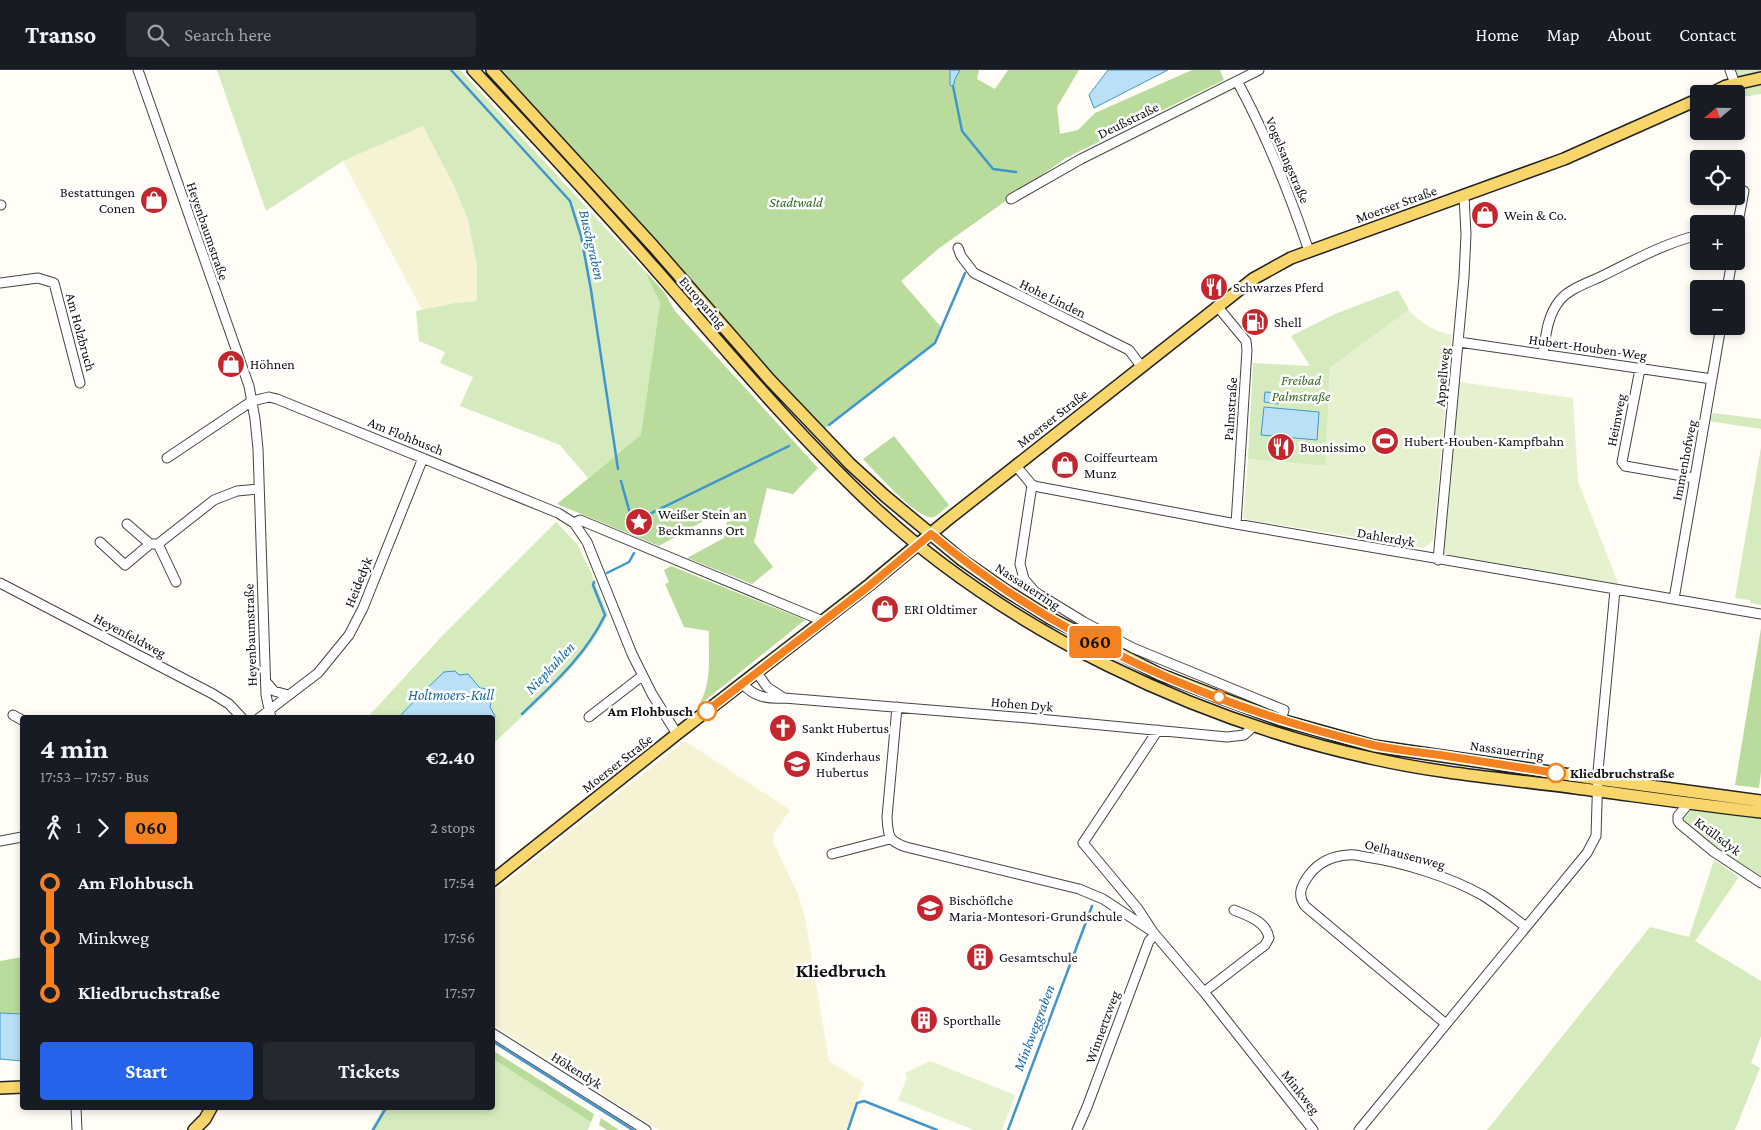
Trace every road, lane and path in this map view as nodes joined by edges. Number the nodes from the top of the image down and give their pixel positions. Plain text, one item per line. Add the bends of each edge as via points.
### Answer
1 (138, 70) edge
2 (473, 70) edge
3 (492, 70) edge
4 (1259, 70) edge
5 (1730, 70) edge
6 (1761, 78) edge
7 (1236, 81) junction
8 (1735, 84) junction
9 (1730, 85) edge
10 (1690, 103) edge
11 (1464, 196) junction
12 (1011, 199) dead end
13 (1690, 237) edge
14 (958, 248) dead end
15 (1309, 251) junction
16 (0, 282) edge
17 (1217, 306) junction
18 (1719, 335) edge
19 (1459, 342) junction
20 (1543, 354) junction
21 (1141, 366) junction
22 (1640, 369) junction
23 (1712, 379) junction
24 (80, 382) dead end
25 (252, 401) junction
26 (167, 458) dead end
27 (423, 458) junction
28 (1016, 466) junction
29 (1694, 478) junction
30 (1032, 485) junction
31 (259, 489) junction
32 (574, 523) junction
33 (127, 524) dead end
34 (1236, 524) junction
35 (931, 534) junction
36 (100, 542) dead end
37 (154, 544) junction
38 (919, 545) junction
39 (1438, 560) junction
40 (176, 582) dead end
41 (0, 583) edge
42 (1615, 590) junction
43 (1674, 599) junction
44 (1761, 614) edge
45 (824, 621) junction
46 (757, 674) junction
47 (642, 676) junction
48 (266, 681) junction
49 (743, 684) junction
50 (288, 696) junction
51 (784, 698) junction
52 (897, 707) junction
53 (270, 714) edge
54 (13, 715) dead end
55 (239, 715) edge
56 (1283, 715) junction
57 (589, 717) dead end
58 (20, 719) edge
59 (1254, 726) junction
60 (1158, 730) junction
61 (677, 734) junction
62 (1598, 779) junction
63 (1598, 792) junction
64 (1761, 801) edge
65 (1688, 804) junction
66 (1761, 812) edge
67 (20, 837) edge
68 (890, 839) junction
69 (0, 842) edge
70 (832, 854) dead end
71 (495, 878) edge
72 (1761, 883) edge
73 (1234, 910) dead end
74 (1525, 926) junction
75 (1154, 934) junction
76 (1204, 992) junction
77 (1446, 1024) junction
78 (495, 1035) edge
79 (20, 1087) edge
80 (0, 1088) edge
81 (76, 1110) edge
82 (210, 1110) edge
83 (77, 1130) edge
84 (194, 1130) edge
85 (646, 1130) edge
86 (1077, 1130) edge
87 (1313, 1130) edge
88 (1359, 1130) edge

1 - 25 street, Heyenbaumstraße
2 - 38 main road, Europaring via 760,390 876,508
3 - 35 main road, Europaring via 654,246 818,432 885,496
4 - 7 street, Deußstraße
5 - 8 street
6 - 8 main road
7 - 12 street, Deußstraße via 1081,158
7 - 15 street, Vogelsangstraße via 1278,164
8 - 9 main road
10 - 11 main road, Moerser Straße via 1564,159
11 - 15 main road, Moerser Straße
11 - 19 street, Appellweg via 1466,234
13 - 20 street via 1640,258 1560,299 1547,324
14 - 21 street, Hohe Linden via 974,272 1129,350
15 - 17 main road, Moerser Straße via 1272,267
16 - 24 street, Am Holzbruch via 38,278 54,283
17 - 21 main road, Moerser Straße
17 - 34 street, Palmstraße via 1246,341 1247,350
18 - 23 street, Immenhofweg
19 - 20 street, Hubert-Houben-Weg
19 - 39 street, Appellweg
20 - 22 street, Hubert-Houben-Weg
21 - 28 main road, Moerser Straße
22 - 23 street, Hubert-Houben-Weg
22 - 29 street, Heimweg via 1622,462 1625,466
23 - 29 street, Immenhofweg
25 - 26 street
25 - 27 street, Am Flohbusch via 277,398
25 - 31 street, Heyenbaumstraße
27 - 32 street, Am Flohbusch via 558,513
27 - 50 street, Heidedyk via 356,623 323,668
28 - 30 street
28 - 35 main road, Moerser Straße
29 - 43 street, Immenhofweg
30 - 34 street, Dahlerdyk
30 - 56 street, Nassauerring via 1020,564 1024,580 1035,592 1132,648
31 - 37 street via 237,490 214,500
31 - 48 street, Heyenbaumstraße
32 - 45 street, Am Flohbusch via 580,520
32 - 47 street, Am Flohbusch via 587,542
33 - 37 street
34 - 39 street, Dahlerdyk
35 - 38 main road, Moerser Straße
35 - 56 main road, Nassauerring via 1004,590 1087,638 1159,674
36 - 37 street via 125,565
37 - 40 street
38 - 45 main road, Moerser Straße
38 - 59 main road, Nassauerring via 998,602 1052,635 1149,686
39 - 42 street, Dahlerdyk
41 - 55 street, Heyenfeldweg via 213,694
42 - 43 street, Dahlerdyk
42 - 62 street
43 - 44 street, Dahlerdyk
45 - 46 main road, Moerser Straße
46 - 49 main road, Moerser Straße
46 - 51 street via 767,687
47 - 57 street
47 - 61 street, Am Flohbusch
48 - 50 street via 274,691
48 - 53 street, Heyenbaumstraße
49 - 51 street, Hohen Dyk via 755,695
49 - 61 main road, Moerser Straße
50 - 53 street, Heidedyk
51 - 52 street, Hohen Dyk
52 - 60 street, Hohen Dyk
52 - 68 street via 887,817
54 - 58 street
56 - 62 main road, Nassauerring via 1374,746
59 - 60 street, Hohen Dyk via 1244,735 1227,737
59 - 63 main road, Nassauerring via 1336,750 1434,771
60 - 75 street, Minkweg via 1083,843 1138,909
61 - 71 main road, Moerser Straße
62 - 63 street
62 - 64 main road, Nassauerring
63 - 65 main road, Nassauerring
63 - 74 street via 1596,836 1587,853
65 - 66 main road, Nassauerring
65 - 72 street, Krüllsdyk via 1678,816 1678,821 1714,852
67 - 69 street
68 - 70 street
68 - 75 street, Minkweg via 906,847 1079,889 1103,899
73 - 76 street via 1264,926 1269,938 1265,945
74 - 77 street
74 - 77 street, Oelhausenweg via 1463,885 1382,859 1350,854 1334,857 1321,863 1309,875 1300,890 1300,899 1305,906
75 - 76 street, Minkweg
75 - 86 street, Winnertzweg
76 - 87 street, Minkweg
77 - 88 street
78 - 85 street, Hökendyk
79 - 80 main road
81 - 83 street
82 - 84 main road

